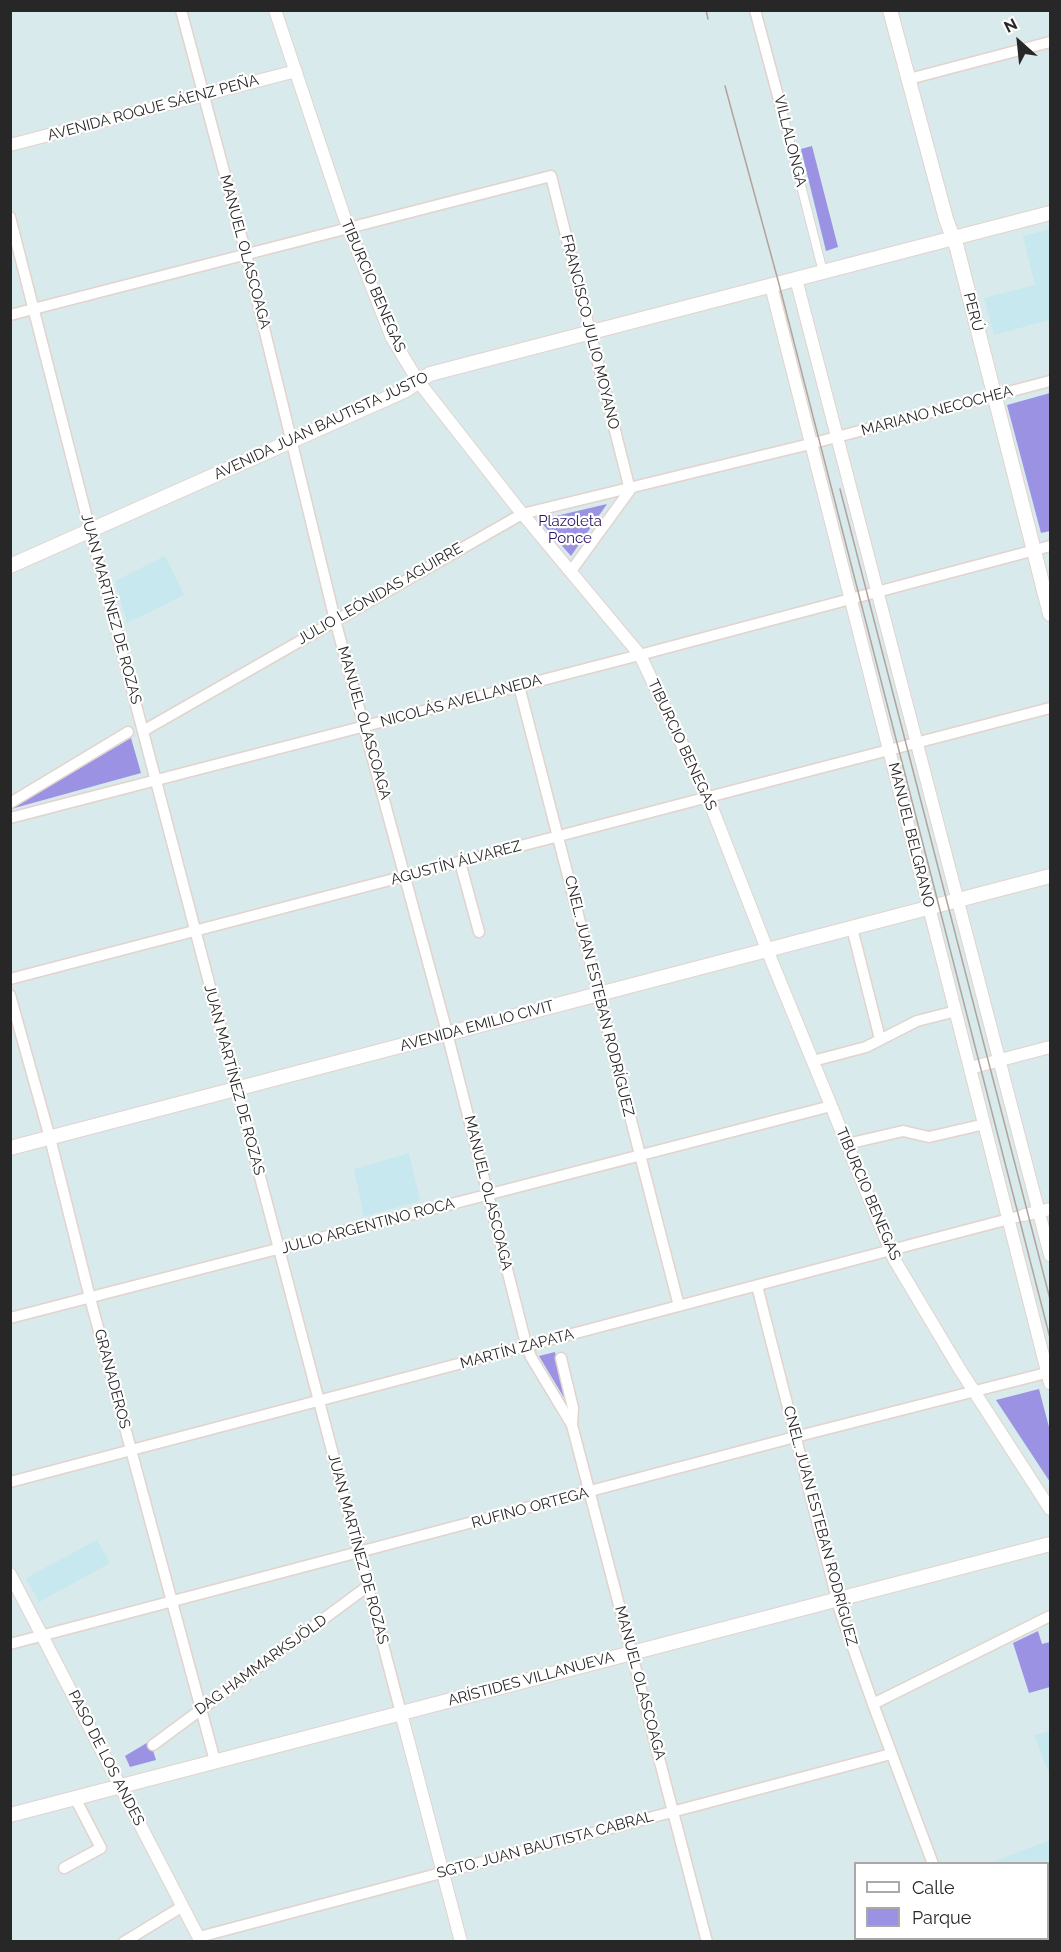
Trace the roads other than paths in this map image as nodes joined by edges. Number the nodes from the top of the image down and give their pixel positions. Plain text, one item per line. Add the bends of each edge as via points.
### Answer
1 (181, 10) edge
2 (275, 10) edge
3 (756, 10) edge
4 (890, 10) edge
5 (1050, 42) edge
6 (296, 71) junction
7 (909, 79) junction
8 (203, 95) junction
9 (782, 111) joint
10 (10, 145) edge
11 (1050, 213) edge
12 (10, 217) edge
13 (348, 228) junction
14 (954, 238) junction
15 (246, 254) junction
16 (823, 272) junction
17 (796, 279) junction
18 (777, 285) junction
19 (34, 309) junction
20 (10, 315) edge
21 (591, 333) junction
22 (418, 381) junction
23 (1050, 381) edge
24 (994, 396) junction
25 (837, 437) junction
26 (292, 440) junction
27 (823, 441) joint
28 (810, 444) junction
29 (629, 488) junction
30 (522, 514) junction
31 (90, 530) junction
32 (1050, 546) edge
33 (1034, 550) junction
34 (10, 566) edge
35 (571, 571) junction
36 (877, 591) junction
37 (850, 598) junction
38 (1050, 615) edge
39 (335, 620) junction
40 (640, 654) junction
41 (519, 686) junction
42 (1050, 708) edge
43 (365, 726) junction
44 (143, 731) junction
45 (128, 732) dead end
46 (916, 743) junction
47 (889, 750) junction
48 (156, 780) junction
49 (707, 798) junction
50 (10, 803) edge
51 (10, 818) edge
52 (558, 836) junction
53 (460, 862) junction
54 (406, 876) junction
55 (1050, 876) edge
56 (957, 901) junction
57 (936, 906) junction
58 (852, 928) junction
59 (196, 931) junction
60 (479, 932) dead end
61 (767, 950) junction
62 (10, 979) edge
63 (598, 994) junction
64 (10, 995) edge
65 (956, 1011) junction
66 (448, 1034) junction
67 (880, 1039) junction
68 (1050, 1047) edge
69 (1000, 1060) junction
70 (813, 1061) junction
71 (970, 1068) junction
72 (237, 1089) junction
73 (831, 1106) junction
74 (985, 1124) junction
75 (50, 1138) junction
76 (846, 1144) junction
77 (10, 1148) edge
78 (640, 1155) junction
79 (488, 1195) junction
80 (1045, 1210) edge
81 (1024, 1215) joint
82 (1009, 1219) junction
83 (279, 1249) junction
84 (890, 1251) junction
85 (1050, 1256) edge
86 (757, 1286) junction
87 (90, 1298) junction
88 (679, 1306) junction
89 (10, 1318) edge
90 (526, 1346) junction
91 (561, 1358) dead end
92 (1050, 1376) edge
93 (974, 1392) junction
94 (319, 1401) junction
95 (572, 1425) junction
96 (795, 1437) junction
97 (131, 1450) junction
98 (10, 1482) edge
99 (589, 1492) junction
100 (1050, 1509) edge
101 (1050, 1544) edge
102 (360, 1553) junction
103 (10, 1574) edge
104 (368, 1586) junction
105 (837, 1599) junction
106 (173, 1602) junction
107 (1050, 1616) edge
108 (44, 1636) junction
109 (10, 1644) edge
110 (632, 1653) junction
111 (873, 1704) junction
112 (201, 1709) junction
113 (401, 1713) junction
114 (153, 1745) dead end
115 (891, 1754) junction
116 (215, 1761) junction
117 (120, 1786) junction
118 (75, 1798) junction
119 (674, 1812) junction
120 (10, 1815) edge
121 (933, 1862) edge
122 (64, 1868) dead end
123 (443, 1872) junction
124 (183, 1906) junction
125 (200, 1939) edge
126 (124, 1941) edge
127 (461, 1941) edge
128 (707, 1941) edge

1 - 8 street, MANUEL OLASCOAGA
2 - 6 street, TIBURCIO BENEGAS
3 - 9 street, VILLALONGA
4 - 7 main road, PERÚ
5 - 7 street
6 - 8 street, AVENIDA ROQUE SÁENZ PEÑA
6 - 13 street, TIBURCIO BENEGAS
7 - 14 main road, PERÚ
8 - 10 street, AVENIDA ROQUE SÁENZ PEÑA
8 - 15 street, MANUEL OLASCOAGA
9 - 16 street, VILLALONGA
11 - 14 main road, AVENIDA JUAN BAUTISTA JUSTO
12 - 19 street, JUAN MARTÍNEZ DE ROZAS
13 - 15 street
13 - 21 street, FRANCISCO JULIO MOYANO via 551,176
13 - 22 street, TIBURCIO BENEGAS via 392,339
14 - 16 main road, AVENIDA JUAN BAUTISTA JUSTO
14 - 24 main road, PERÚ
15 - 19 street
15 - 26 street, MANUEL OLASCOAGA
16 - 17 main road, AVENIDA JUAN BAUTISTA JUSTO
17 - 18 main road, AVENIDA JUAN BAUTISTA JUSTO
17 - 25 street, MANUEL BELGRANO
18 - 21 main road, AVENIDA JUAN BAUTISTA JUSTO
18 - 28 street, MANUEL BELGRANO
19 - 20 street
19 - 31 street, JUAN MARTÍNEZ DE ROZAS
21 - 22 main road, AVENIDA JUAN BAUTISTA JUSTO via 430,374
21 - 29 street, FRANCISCO JULIO MOYANO
22 - 26 main road, AVENIDA JUAN BAUTISTA JUSTO via 406,390
22 - 30 street, TIBURCIO BENEGAS
23 - 24 street, MARIANO NECOCHEA
24 - 25 street, MARIANO NECOCHEA
24 - 33 main road, PERÚ
25 - 27 street, MARIANO NECOCHEA
25 - 36 street, MANUEL BELGRANO
26 - 31 main road, AVENIDA JUAN BAUTISTA JUSTO
26 - 39 street, MANUEL OLASCOAGA
27 - 28 street, JULIO LEÓNIDAS AGUIRRE
28 - 29 street, JULIO LEÓNIDAS AGUIRRE
28 - 37 street, MANUEL BELGRANO
29 - 30 street, JULIO LEÓNIDAS AGUIRRE
29 - 35 street
30 - 35 street, TIBURCIO BENEGAS
30 - 39 street, JULIO LEÓNIDAS AGUIRRE
31 - 34 main road, AVENIDA JUAN BAUTISTA JUSTO
31 - 44 street, JUAN MARTÍNEZ DE ROZAS
32 - 33 street, NICOLÁS AVELLANEDA
33 - 36 street, NICOLÁS AVELLANEDA
33 - 38 main road, PERÚ
35 - 40 street, TIBURCIO BENEGAS
36 - 37 street, NICOLÁS AVELLANEDA
36 - 46 street, MANUEL BELGRANO
37 - 40 street, NICOLÁS AVELLANEDA
37 - 47 street, MANUEL BELGRANO
39 - 43 street, MANUEL OLASCOAGA
39 - 44 street, JULIO LEÓNIDAS AGUIRRE
40 - 41 street, NICOLÁS AVELLANEDA
40 - 49 street, TIBURCIO BENEGAS
41 - 43 street, NICOLÁS AVELLANEDA
41 - 52 street, CNEL. JUAN ESTEBAN RODRÍGUEZ
42 - 46 street, AGUSTÍN ÁLVAREZ
43 - 48 street, NICOLÁS AVELLANEDA
43 - 54 street, MANUEL OLASCOAGA
44 - 48 street, JUAN MARTÍNEZ DE ROZAS
45 - 50 street
46 - 47 street, AGUSTÍN ÁLVAREZ
46 - 56 street, MANUEL BELGRANO
47 - 49 street, AGUSTÍN ÁLVAREZ
47 - 57 street, MANUEL BELGRANO
48 - 51 street, NICOLÁS AVELLANEDA
48 - 59 street, JUAN MARTÍNEZ DE ROZAS
49 - 52 street, AGUSTÍN ÁLVAREZ
49 - 61 street, TIBURCIO BENEGAS
52 - 53 street, AGUSTÍN ÁLVAREZ
52 - 63 street, CNEL. JUAN ESTEBAN RODRÍGUEZ
53 - 54 street, AGUSTÍN ÁLVAREZ
53 - 60 street
54 - 59 street, AGUSTÍN ÁLVAREZ
54 - 66 street, MANUEL OLASCOAGA
55 - 56 main road, AVENIDA EMILIO CIVIT
56 - 57 main road, AVENIDA EMILIO CIVIT
56 - 69 street, MANUEL BELGRANO
57 - 58 main road, AVENIDA EMILIO CIVIT
57 - 65 street, MANUEL BELGRANO
58 - 61 main road, AVENIDA EMILIO CIVIT
58 - 67 street
59 - 62 street, AGUSTÍN ÁLVAREZ
59 - 72 street, JUAN MARTÍNEZ DE ROZAS
61 - 63 main road, AVENIDA EMILIO CIVIT
61 - 70 street, TIBURCIO BENEGAS
63 - 66 main road, AVENIDA EMILIO CIVIT
63 - 78 street, CNEL. JUAN ESTEBAN RODRÍGUEZ
64 - 75 street, GRANADEROS
65 - 67 street via 916,1022
65 - 71 street, MANUEL BELGRANO
66 - 72 main road, AVENIDA EMILIO CIVIT
66 - 79 street, MANUEL OLASCOAGA
67 - 70 street via 852,1052
68 - 69 street
69 - 71 street
69 - 80 street, MANUEL BELGRANO
70 - 73 street, TIBURCIO BENEGAS
71 - 74 street, MANUEL BELGRANO
72 - 75 main road, AVENIDA EMILIO CIVIT
72 - 83 street, JUAN MARTÍNEZ DE ROZAS
73 - 76 street, TIBURCIO BENEGAS
73 - 78 street, JULIO ARGENTINO ROCA
74 - 76 street via 929,1137 903,1131
74 - 82 street, MANUEL BELGRANO
75 - 77 main road, AVENIDA EMILIO CIVIT
75 - 87 street, GRANADEROS
76 - 84 street, TIBURCIO BENEGAS
78 - 79 street, JULIO ARGENTINO ROCA
78 - 88 street, CNEL. JUAN ESTEBAN RODRÍGUEZ
79 - 83 street, JULIO ARGENTINO ROCA
79 - 90 street, MANUEL OLASCOAGA
80 - 81 street
80 - 85 street, MANUEL BELGRANO
81 - 82 street, MARTÍN ZAPATA
82 - 84 street, MARTÍN ZAPATA
82 - 92 street, MANUEL BELGRANO
83 - 87 street, JULIO ARGENTINO ROCA
83 - 94 street, JUAN MARTÍNEZ DE ROZAS
84 - 86 street, MARTÍN ZAPATA
84 - 93 street, TIBURCIO BENEGAS
86 - 88 street, MARTÍN ZAPATA
86 - 96 street, CNEL. JUAN ESTEBAN RODRÍGUEZ
87 - 89 street, JULIO ARGENTINO ROCA
87 - 97 street, GRANADEROS
88 - 90 street, MARTÍN ZAPATA
90 - 94 street, MARTÍN ZAPATA
90 - 95 street, MANUEL OLASCOAGA
91 - 95 street, MANUEL OLASCOAGA via 573,1408
92 - 93 street, RUFINO ORTEGA
93 - 96 street, RUFINO ORTEGA
93 - 100 street, TIBURCIO BENEGAS
94 - 97 street, MARTÍN ZAPATA
94 - 102 street, JUAN MARTÍNEZ DE ROZAS
95 - 99 street, MANUEL OLASCOAGA
96 - 99 street, RUFINO ORTEGA
96 - 105 street, CNEL. JUAN ESTEBAN RODRÍGUEZ
97 - 98 street, MARTÍN ZAPATA
97 - 106 street, GRANADEROS
99 - 102 street, RUFINO ORTEGA
99 - 110 street, MANUEL OLASCOAGA
101 - 105 main road, ARÍSTIDES VILLANUEVA
102 - 104 street, JUAN MARTÍNEZ DE ROZAS
102 - 106 street, RUFINO ORTEGA
103 - 108 street, PASO DE LOS ANDES
104 - 112 street, DAG HAMMARKSJÖLD
104 - 113 street, JUAN MARTÍNEZ DE ROZAS
105 - 110 main road, ARÍSTIDES VILLANUEVA
105 - 111 street, CNEL. JUAN ESTEBAN RODRÍGUEZ
106 - 108 street, RUFINO ORTEGA
106 - 112 street, GRANADEROS
107 - 111 street
108 - 109 street, RUFINO ORTEGA
108 - 117 street, PASO DE LOS ANDES
110 - 113 main road, ARÍSTIDES VILLANUEVA
110 - 119 street, MANUEL OLASCOAGA
111 - 115 street, CNEL. JUAN ESTEBAN RODRÍGUEZ
112 - 114 street, DAG HAMMARKSJÖLD
112 - 116 street, GRANADEROS
113 - 116 main road, ARÍSTIDES VILLANUEVA
113 - 123 street, JUAN MARTÍNEZ DE ROZAS
115 - 119 street, SGTO. JUAN BAUTISTA CABRAL
115 - 121 street, CNEL. JUAN ESTEBAN RODRÍGUEZ
116 - 117 main road, ARÍSTIDES VILLANUEVA
117 - 118 main road, ARÍSTIDES VILLANUEVA
117 - 124 street, PASO DE LOS ANDES
118 - 120 main road, ARÍSTIDES VILLANUEVA
118 - 122 street via 101,1848
119 - 123 street, SGTO. JUAN BAUTISTA CABRAL
119 - 128 street, MANUEL OLASCOAGA
123 - 125 street, SGTO. JUAN BAUTISTA CABRAL
123 - 127 street, JUAN MARTÍNEZ DE ROZAS
124 - 125 street, PASO DE LOS ANDES
124 - 126 street

